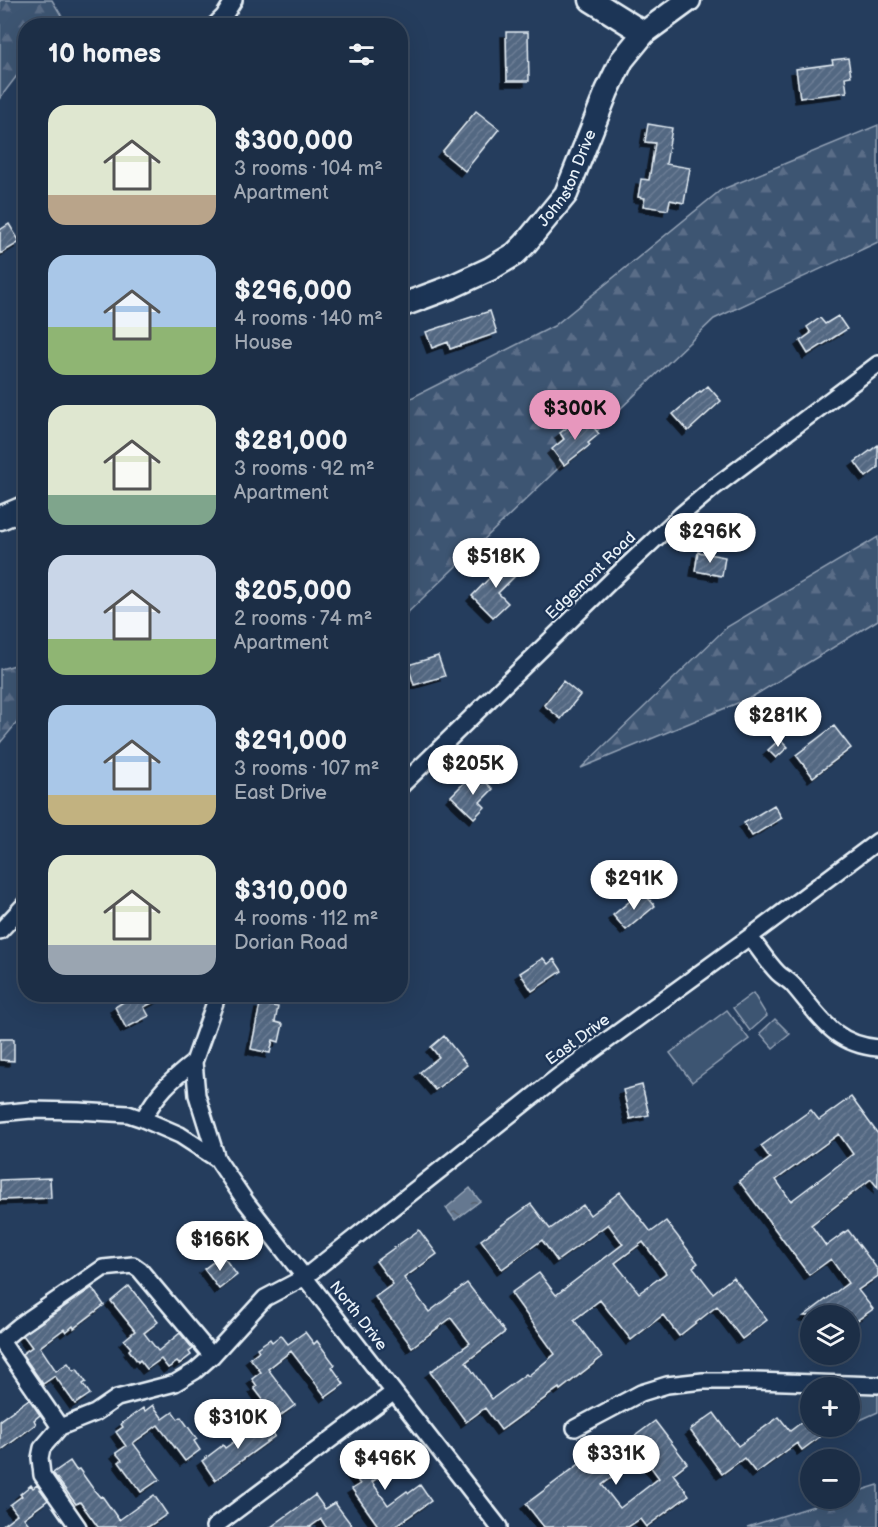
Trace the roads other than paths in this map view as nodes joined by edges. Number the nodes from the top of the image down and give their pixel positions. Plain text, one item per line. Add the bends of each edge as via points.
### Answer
1 (234, 0) edge
2 (591, 0) edge
3 (689, 0) edge
4 (222, 18) edge
5 (644, 33) junction
6 (408, 303) edge
7 (878, 364) edge
8 (18, 510) edge
9 (0, 518) edge
10 (408, 779) edge
11 (878, 841) edge
12 (18, 912) edge
13 (0, 931) edge
14 (755, 933) junction
15 (215, 1002) edge
16 (878, 1048) edge
17 (194, 1062) junction
18 (0, 1113) edge
19 (143, 1119) junction
20 (217, 1159) junction
21 (305, 1277) junction
22 (2, 1341) edge
23 (212, 1356) junction
24 (878, 1385) edge
25 (394, 1392) junction
26 (60, 1427) junction
27 (575, 1428) dead end
28 (78, 1527) edge
29 (214, 1527) edge
30 (499, 1527) edge

1 - 4 street
2 - 5 street
3 - 5 street, Johnston Drive
5 - 6 street, Johnston Drive via 622,60 566,194 525,244 490,269
7 - 10 street, Edgemont Road via 681,515
8 - 9 street
11 - 14 street, East Drive
12 - 13 street
14 - 16 street via 787,969 791,983 828,1028 847,1041
14 - 21 street, East Drive via 564,1071
15 - 17 street
17 - 19 street via 156,1096
17 - 20 street via 197,1095
18 - 19 street, North Drive via 78,1111 128,1114
19 - 20 street, North Drive via 180,1135
20 - 21 street, North Drive
21 - 23 street, East Drive via 265,1298
21 - 25 street, North Drive
22 - 23 street via 103,1268 133,1266
22 - 26 street
23 - 26 street, East Drive via 175,1383 117,1398 95,1413
24 - 27 street via 754,1380 667,1385 641,1393
25 - 29 street
25 - 30 street, North Drive
26 - 28 street via 42,1448 42,1475

